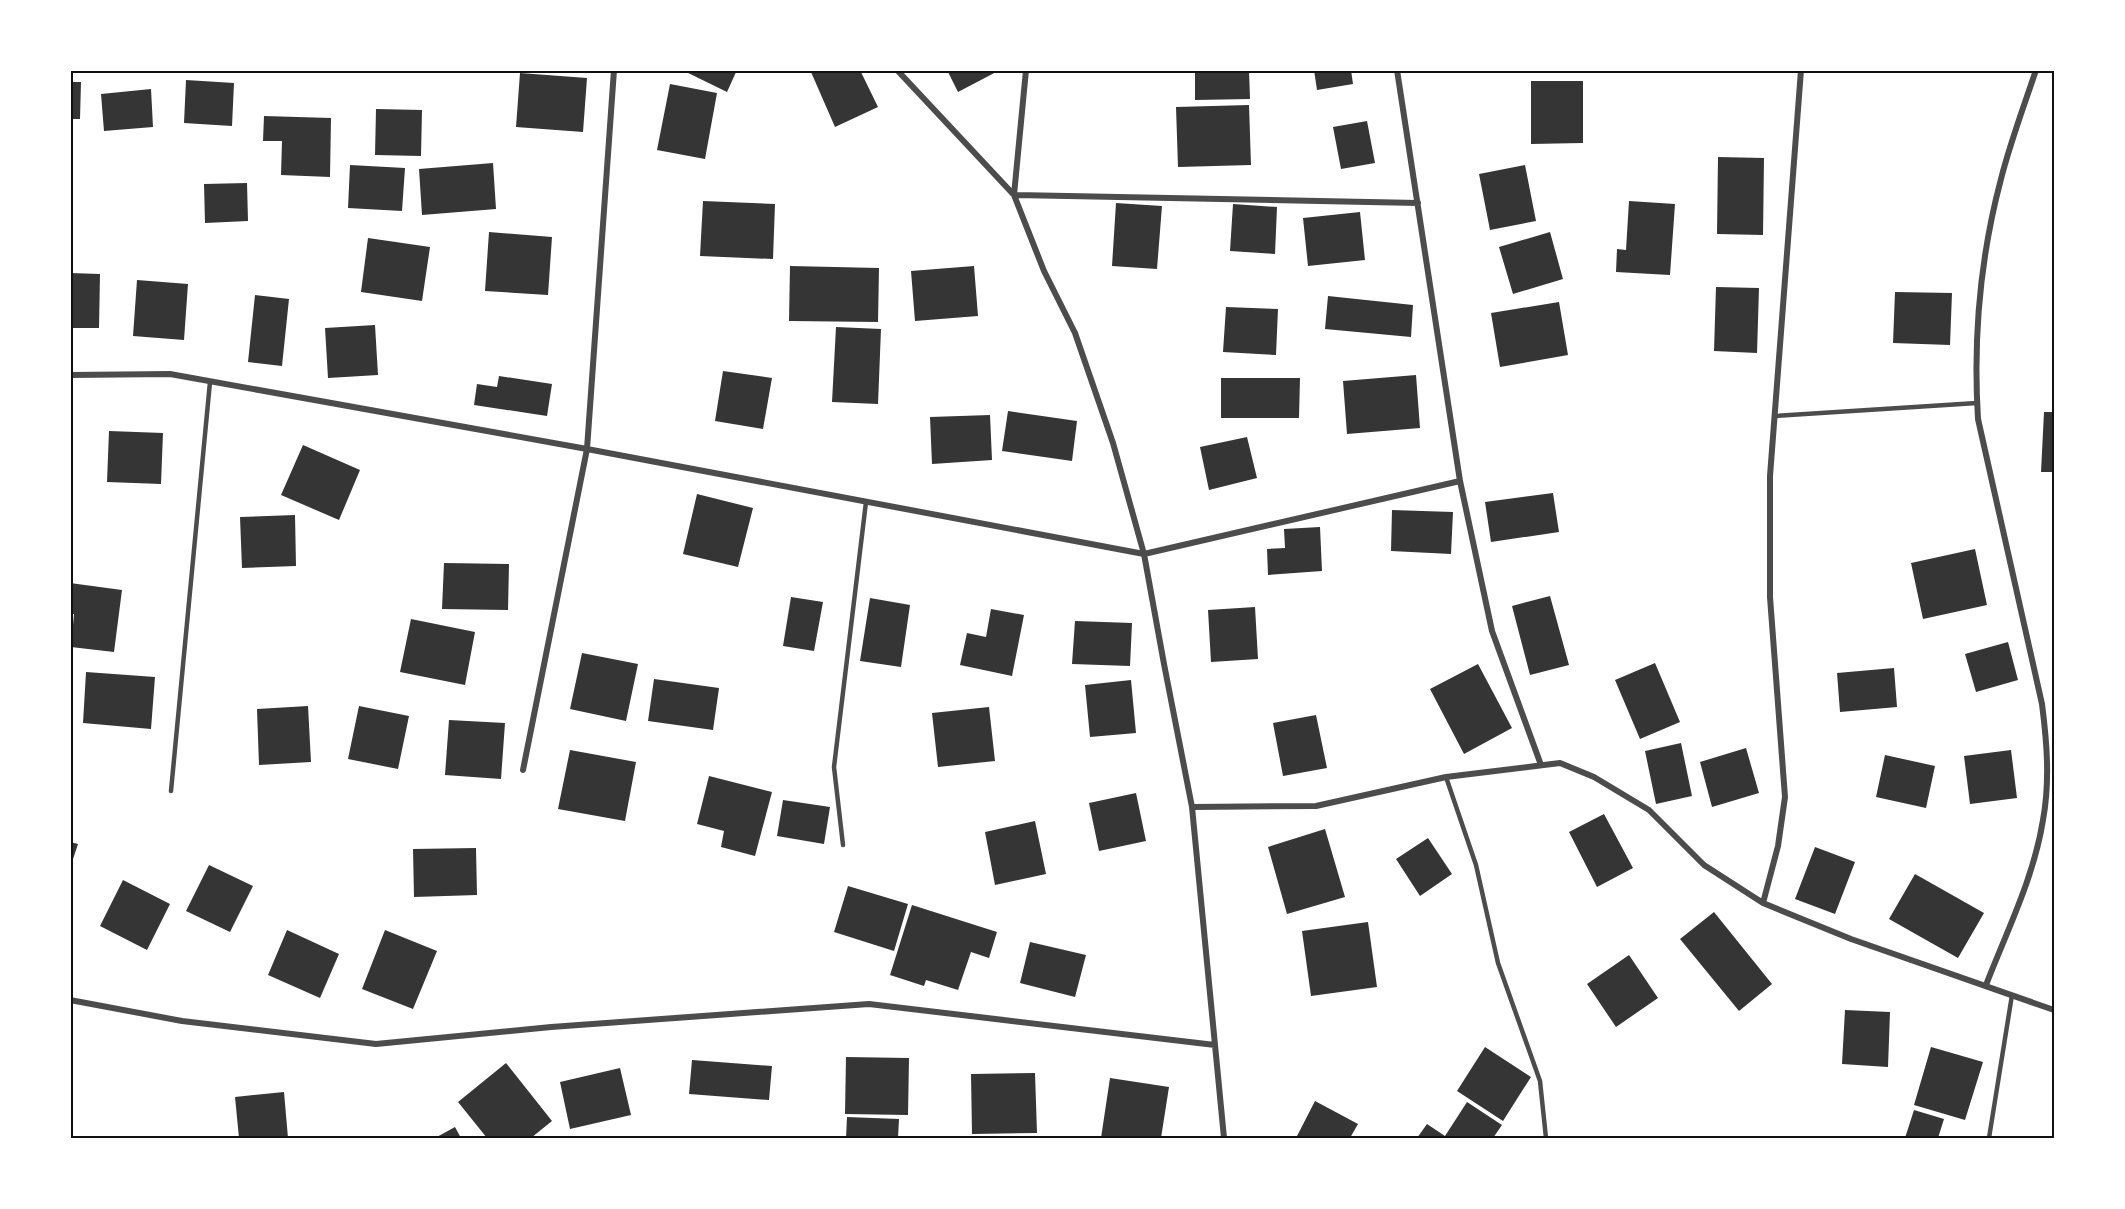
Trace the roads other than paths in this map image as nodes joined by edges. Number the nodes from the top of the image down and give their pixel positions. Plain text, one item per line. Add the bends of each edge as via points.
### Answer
1 (614, 70) edge
2 (897, 70) edge
3 (1026, 70) edge
4 (1397, 70) edge
5 (1800, 70) edge
6 (2036, 70) edge
7 (1014, 195) junction
8 (1418, 204) junction
9 (70, 375) edge
10 (210, 382) junction
11 (1977, 403) junction
12 (1775, 416) junction
13 (587, 449) junction
14 (1460, 481) junction
15 (866, 502) junction
16 (1144, 554) junction
17 (1541, 765) junction
18 (524, 770) dead end
19 (1446, 777) junction
20 (171, 791) dead end
21 (1192, 807) junction
22 (843, 845) dead end
23 (1763, 903) junction
24 (1986, 985) junction
25 (2012, 994) junction
26 (70, 1000) edge
27 (2055, 1010) edge
28 (1215, 1045) junction
29 (1224, 1138) edge
30 (1546, 1138) edge
31 (1989, 1138) edge

1 - 13 street
2 - 7 street
3 - 7 street
4 - 8 street
5 - 12 street
6 - 11 street via 2001,178 1988,233 1976,332
7 - 8 street
7 - 16 street via 1044,271 1075,333 1113,442
8 - 14 street
9 - 10 street via 170,374
10 - 13 street
10 - 20 lane
11 - 12 lane
11 - 24 street via 2042,705 2047,747 2047,789 2037,849
12 - 23 street via 1770,476 1770,597 1785,796 1778,846
13 - 15 street
13 - 18 street
14 - 16 street
14 - 17 street via 1492,631
15 - 16 street
15 - 22 lane via 834,767
16 - 21 street
17 - 19 street
17 - 23 street via 1569,766 1640,804 1704,865
19 - 21 street via 1316,806
19 - 30 lane via 1476,865 1498,963 1540,1081
21 - 28 street
23 - 24 street via 1851,939
24 - 25 street
25 - 27 street
25 - 31 lane
26 - 28 street via 182,1021 376,1044 869,1004
28 - 29 street

